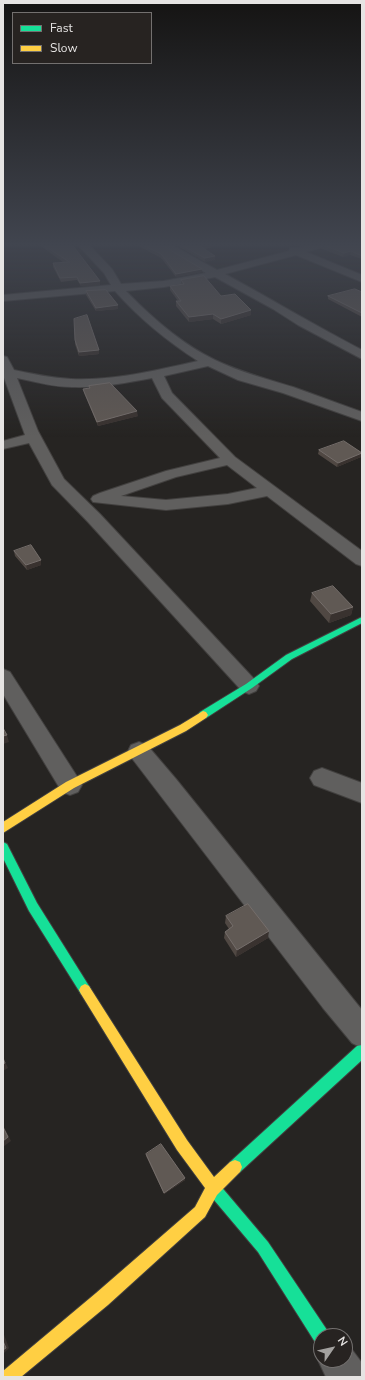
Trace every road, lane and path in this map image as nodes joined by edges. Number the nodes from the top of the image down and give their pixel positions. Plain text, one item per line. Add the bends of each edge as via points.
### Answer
1 (135, 308) edge
2 (277, 308) edge
3 (362, 355) edge
4 (209, 362) junction
5 (6, 367) edge
6 (156, 373) junction
7 (362, 417) edge
8 (34, 437) junction
9 (3, 445) edge
10 (230, 460) junction
11 (271, 490) junction
12 (99, 499) junction
13 (77, 503) junction
14 (362, 560) edge
15 (362, 620) edge
16 (3, 677) edge
17 (249, 686) junction
18 (139, 751) junction
19 (322, 778) dead end
20 (70, 785) junction
21 (362, 793) edge
22 (3, 828) edge
23 (3, 847) edge
24 (362, 1033) edge
25 (362, 1051) edge
26 (213, 1187) junction
27 (317, 1328) edge
28 (342, 1368) edge
29 (8, 1377) edge
30 (348, 1377) edge

1 - 4 street via 173,339
2 - 3 street
4 - 6 street
4 - 7 street via 243,377 288,390
5 - 6 street via 56,382 116,380
5 - 8 street
6 - 10 street via 167,395
8 - 9 street
8 - 13 street via 53,474
10 - 11 street
10 - 12 street via 171,474
11 - 12 street via 228,499 166,505
11 - 14 street
12 - 13 street
13 - 17 street via 93,516 169,602
15 - 17 street via 289,657
16 - 20 street
17 - 18 street via 183,728
18 - 20 street
18 - 24 street
19 - 21 street
20 - 22 street
23 - 26 street via 33,907 182,1145
25 - 26 street
26 - 27 street via 263,1247
26 - 29 street via 200,1212 102,1299
28 - 30 street

